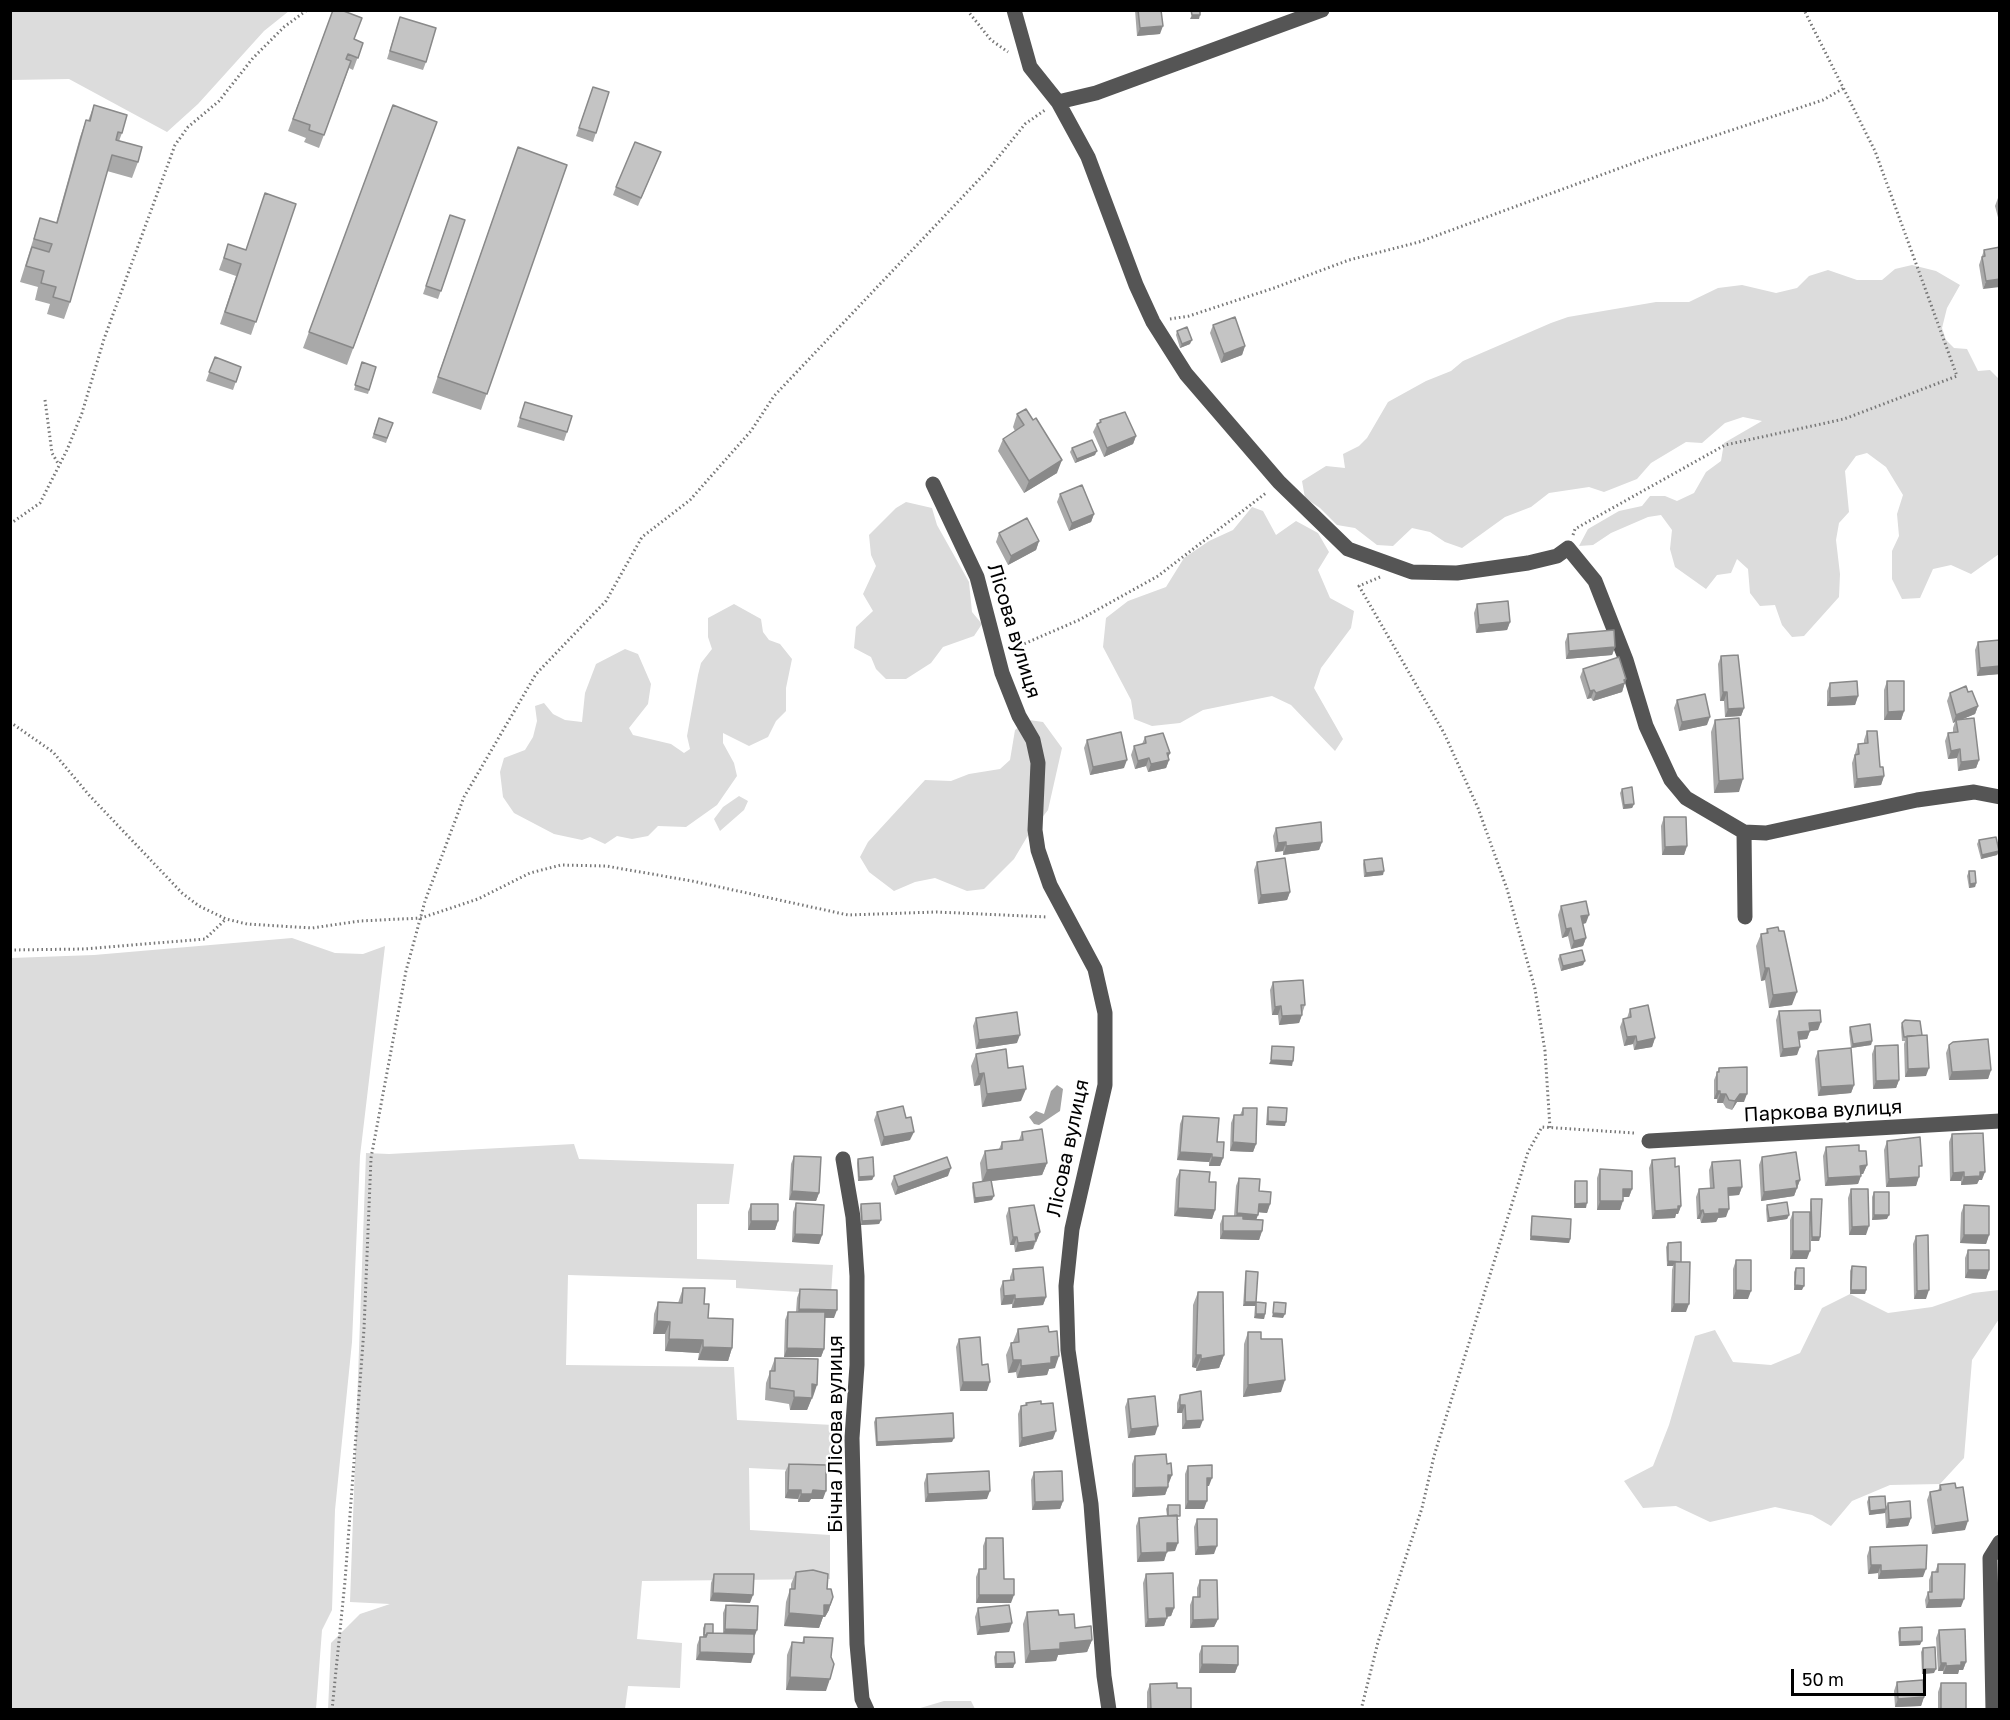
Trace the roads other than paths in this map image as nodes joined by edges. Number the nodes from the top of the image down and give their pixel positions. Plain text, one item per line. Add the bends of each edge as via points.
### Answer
1 (1014, 10) edge
2 (1322, 10) edge
3 (1058, 102) junction
4 (933, 484) dead end
5 (2000, 797) edge
6 (1744, 832) junction
7 (1745, 917) dead end
8 (2000, 1121) edge
9 (1649, 1141) road end
10 (843, 1159) dead end
11 (2000, 1542) edge
12 (863, 1708) edge
13 (1109, 1710) edge
14 (1993, 1710) edge

1 - 3 street via 1030,67
2 - 3 street via 1096,93
3 - 6 street via 1088,157 1153,322 1186,374 1279,482 1348,549 1412,572 1457,573 1528,563 1557,556 1568,548 1595,581 1626,660 1646,726 1671,780 1686,798
4 - 13 street, Лісова вулиця via 977,577 997,656 1019,716 1033,740 1038,763 1038,850 1050,885 1095,969 1105,1013 1105,1085 1072,1229 1066,1286 1068,1350 1091,1504
5 - 6 street via 1974,792 1917,800 1766,833
6 - 7 street
8 - 9 street, Паркова вулиця
10 - 12 street, Бічна Лісова вулиця via 853,1217 857,1276 852,1438 857,1644
11 - 14 street via 1990,1558

